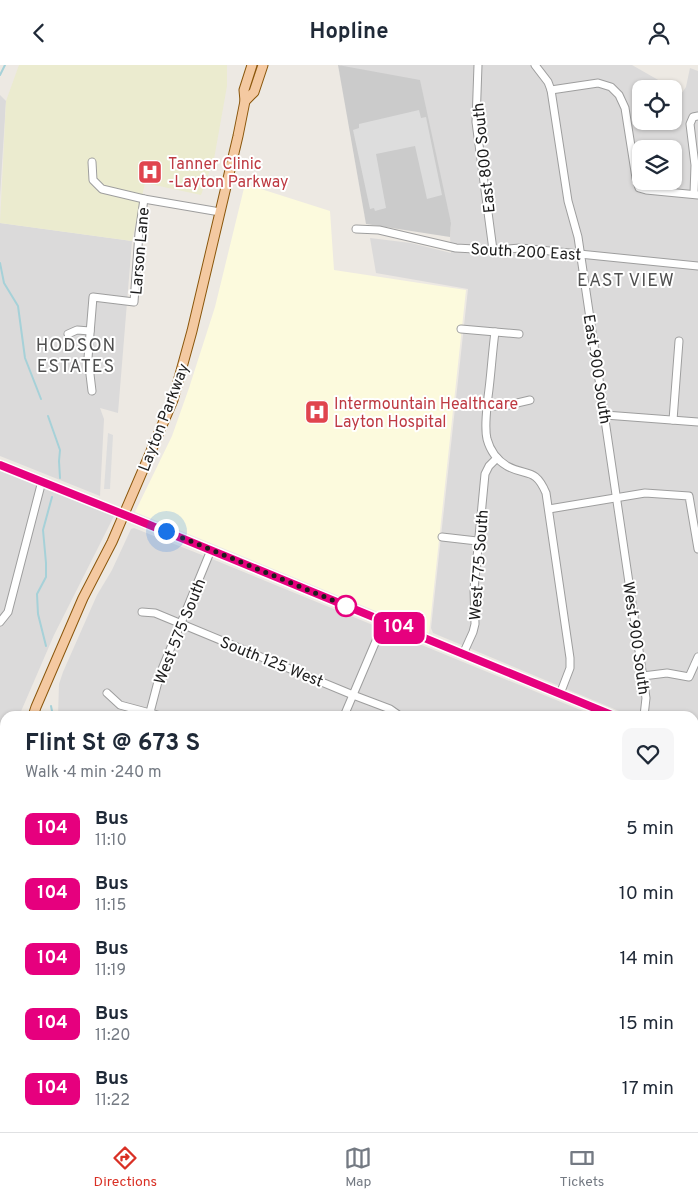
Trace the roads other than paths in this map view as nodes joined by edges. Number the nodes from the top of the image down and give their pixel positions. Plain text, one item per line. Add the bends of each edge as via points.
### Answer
1 (252, 65) edge
2 (263, 65) edge
3 (478, 65) edge
4 (535, 65) edge
5 (551, 90) junction
6 (245, 101) junction
7 (695, 117) edge
8 (92, 162) dead end
9 (696, 195) edge
10 (144, 199) junction
11 (220, 211) junction
12 (356, 229) dead end
13 (493, 250) junction
14 (580, 254) junction
15 (698, 266) edge
16 (461, 329) dead end
17 (90, 331) junction
18 (495, 332) junction
19 (68, 334) dead end
20 (519, 334) dead end
21 (680, 341) dead end
22 (92, 391) dead end
23 (530, 400) dead end
24 (488, 406) junction
25 (605, 415) junction
26 (673, 420) junction
27 (698, 422) edge
28 (497, 458) junction
29 (0, 465) edge
30 (42, 481) junction
31 (616, 499) junction
32 (549, 509) junction
33 (124, 514) junction
34 (442, 537) dead end
35 (697, 539) edge
36 (477, 541) junction
37 (698, 549) edge
38 (212, 550) junction
39 (625, 560) joint
40 (142, 612) dead end
41 (0, 622) edge
42 (384, 622) junction
43 (181, 624) junction
44 (463, 654) junction
45 (698, 657) edge
46 (643, 676) junction
47 (107, 693) dead end
48 (560, 694) junction
49 (353, 695) junction
50 (35, 711) edge
51 (137, 711) edge
52 (150, 711) edge
53 (346, 711) edge
54 (393, 711) edge
55 (602, 711) edge
56 (645, 711) edge

1 - 6 main road, Layton Parkway via 244,91
2 - 6 main road, Layton Parkway via 254,92
3 - 13 street, East 800 South via 476,122
4 - 5 street, East 900 South
5 - 9 street via 598,83 610,87 625,108 639,188
5 - 14 street, East 900 South via 568,201
6 - 11 main road, Layton Parkway
7 - 9 street via 690,124
8 - 10 street via 93,181 102,189
10 - 11 street
10 - 17 street, Larson Lane via 134,302 93,297
11 - 33 main road, Layton Parkway via 173,399
12 - 13 street, South 200 East via 379,230 456,247
13 - 14 street, South 200 East via 520,248
14 - 15 street, South 200 East
14 - 25 street, East 900 South
16 - 18 street
17 - 19 street
17 - 22 street via 88,358
18 - 20 street
18 - 24 street
21 - 26 street
23 - 24 street
24 - 28 street via 486,438
25 - 26 street
25 - 31 street, East 900 South
26 - 27 street
28 - 32 street via 508,466 537,477 546,493
28 - 36 street, West 775 South via 485,474
29 - 30 street
30 - 33 street
30 - 41 street via 8,612
31 - 32 street
31 - 35 street via 645,493 689,496
31 - 39 street, East 900 South
32 - 48 street via 570,658 570,668
33 - 38 street
33 - 50 main road, Layton Parkway via 83,598
34 - 36 street
35 - 37 street
36 - 44 street, West 775 South via 475,624
38 - 42 street
38 - 43 street, West 575 South
39 - 46 street, West 900 South
40 - 43 street, South 125 West via 155,613
42 - 44 street
42 - 49 street
43 - 49 street, South 125 West
43 - 52 street, West 575 South via 160,674
44 - 48 street
45 - 46 street via 689,677 667,673
46 - 56 street, West 900 South
47 - 51 street via 120,705
48 - 55 street
49 - 53 street
49 - 54 street, South 125 West

